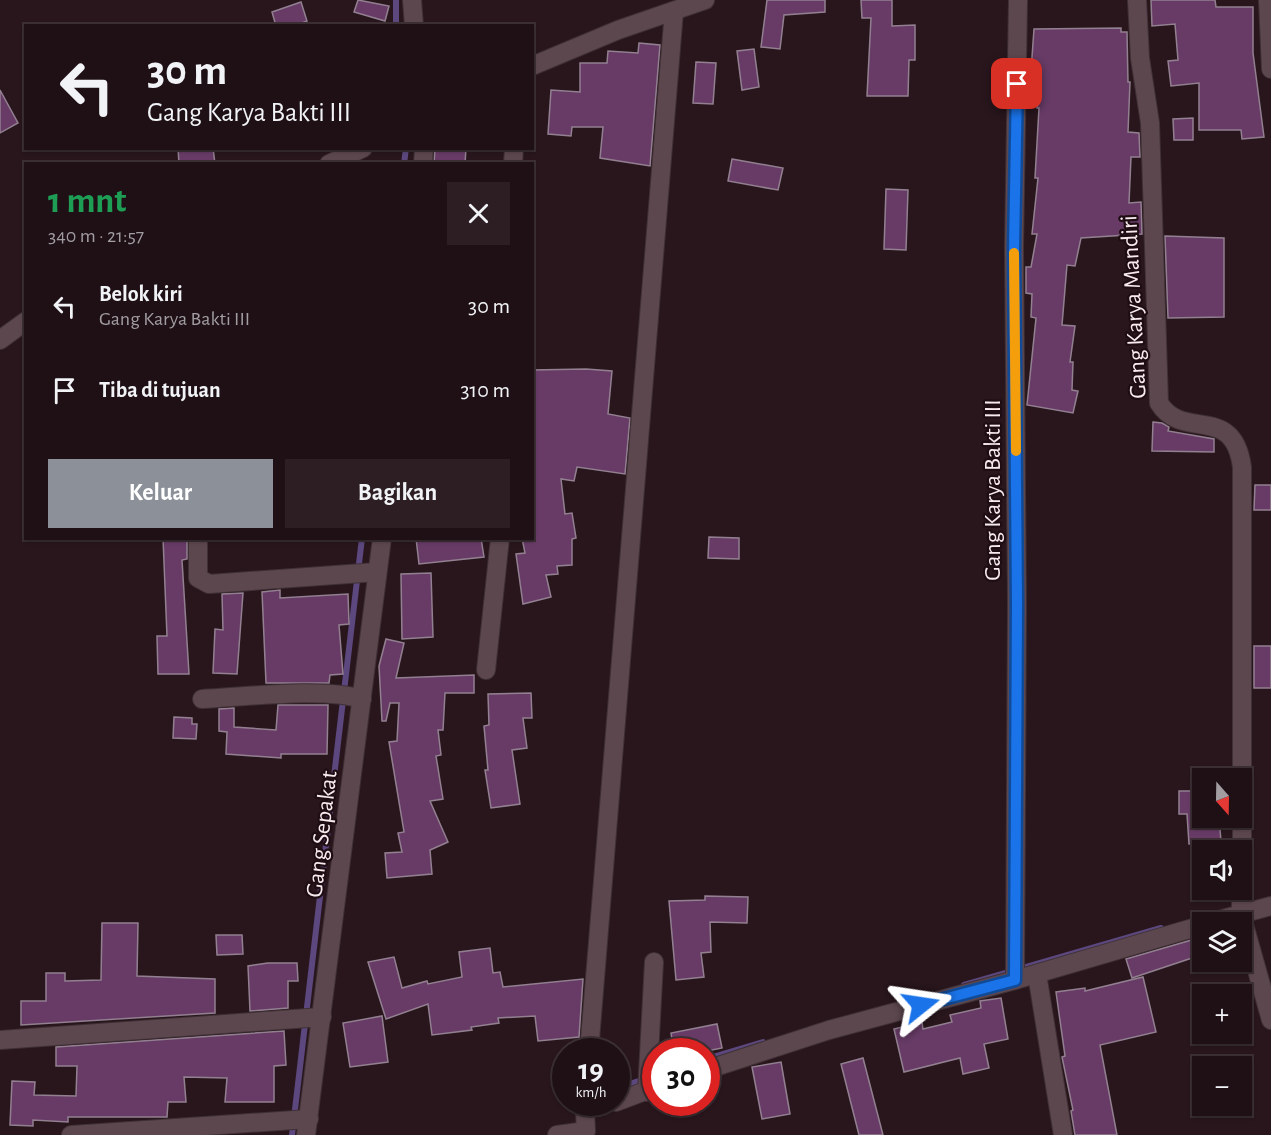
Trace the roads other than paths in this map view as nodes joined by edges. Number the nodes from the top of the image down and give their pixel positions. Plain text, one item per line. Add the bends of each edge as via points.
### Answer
1 (412, 0) edge
2 (705, 0) edge
3 (1018, 0) edge
4 (1137, 0) edge
5 (1268, 0) edge
6 (674, 10) junction
7 (414, 24) edge
8 (534, 65) edge
9 (1271, 69) edge
10 (359, 150) edge
11 (333, 162) edge
12 (24, 322) edge
13 (0, 340) edge
14 (198, 540) edge
15 (381, 540) edge
16 (500, 540) edge
17 (373, 572) junction
18 (486, 670) dead end
19 (349, 697) junction
20 (202, 699) dead end
21 (1242, 768) edge
22 (1271, 906) edge
23 (1248, 912) edge
24 (1192, 928) edge
25 (1252, 953) edge
26 (654, 962) dead end
27 (1015, 972) junction
28 (1037, 974) junction
29 (318, 1018) junction
30 (1271, 1020) edge
31 (591, 1038) edge
32 (652, 1038) edge
33 (0, 1040) edge
34 (720, 1065) edge
35 (586, 1116) edge
36 (301, 1123) edge
37 (71, 1135) edge
38 (557, 1135) edge
39 (1063, 1135) edge

1 - 7 street
2 - 6 street
3 - 27 street, Gang Karya Bakti III via 1014,248
4 - 21 street, Gang Karya Mandiri via 1140,58 1150,123 1159,403 1176,419 1218,427 1228,434 1240,454 1242,467
5 - 9 street
6 - 8 street
6 - 31 street
10 - 11 street
12 - 13 street
14 - 17 street via 198,578 209,584
15 - 17 street, Gang Sepakat
16 - 18 street
17 - 19 street, Gang Sepakat
19 - 20 street
19 - 29 street, Gang Sepakat
22 - 23 street
24 - 28 street
25 - 30 street
26 - 32 street
27 - 28 street
27 - 34 street
28 - 39 street
29 - 33 street
29 - 36 street, Gang Sepakat
35 - 38 street via 586,1131
36 - 37 street

